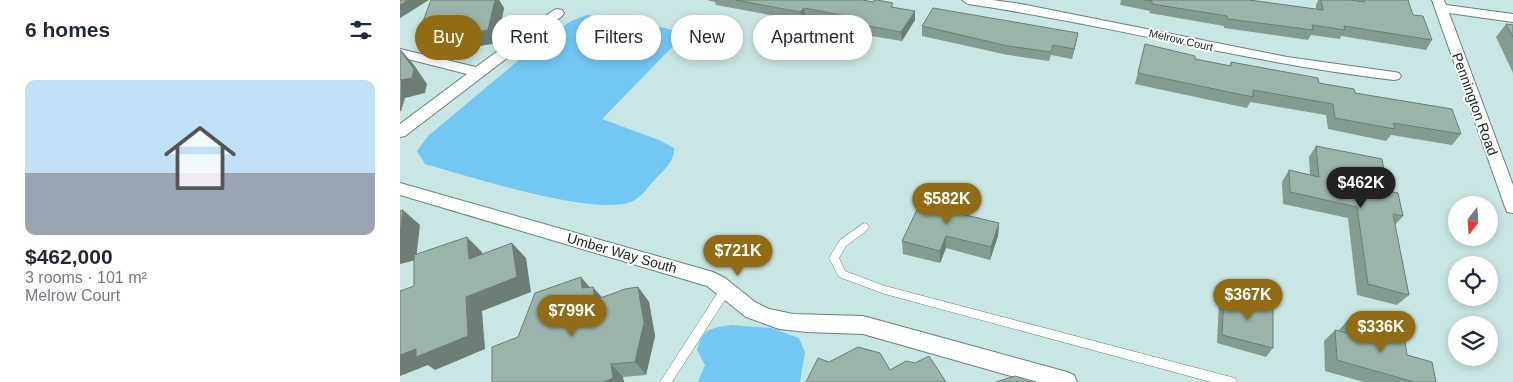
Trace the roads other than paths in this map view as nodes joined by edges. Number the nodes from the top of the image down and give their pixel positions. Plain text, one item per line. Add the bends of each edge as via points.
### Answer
1 (968, 0) edge
2 (1439, 4) edge
3 (558, 13) dead end
4 (1513, 18) edge
5 (400, 53) edge
6 (478, 72) junction
7 (1394, 76) dead end
8 (400, 132) edge
9 (400, 189) edge
10 (1513, 207) edge
11 (864, 227) dead end
12 (726, 289) junction
13 (666, 382) edge
14 (1067, 382) edge
15 (1230, 382) edge

1 - 7 street, Melrow Court via 1073,16 1261,57
2 - 4 street
2 - 10 street, Pennington Road
3 - 6 street
5 - 6 street
6 - 8 street
9 - 12 street, Umber Way South via 672,267 713,280
11 - 15 lane via 843,243 834,258 842,274 885,290
12 - 13 lane
12 - 14 street, Umber Way South via 752,310 774,320 800,324 838,322 863,325

